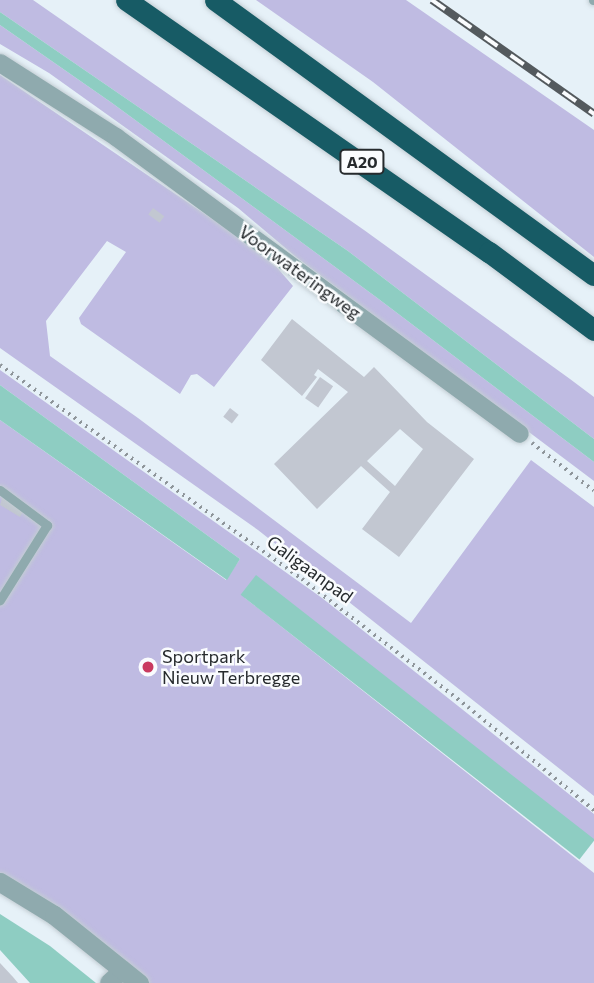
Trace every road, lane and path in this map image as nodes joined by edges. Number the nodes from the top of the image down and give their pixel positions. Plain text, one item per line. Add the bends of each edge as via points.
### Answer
1 (126, 0) edge
2 (215, 0) edge
3 (0, 63) edge
4 (594, 275) edge
5 (594, 330) edge
6 (0, 365) edge
7 (520, 434) joint
8 (0, 490) edge
9 (594, 491) edge
10 (0, 600) edge
11 (594, 810) edge
12 (0, 881) edge
13 (114, 978) edge
14 (139, 983) edge

1 - 5 highway, A20
2 - 4 highway, A20
3 - 7 street, Voorwateringweg via 116,137
6 - 11 path, Galigaanpad via 302,579
7 - 9 path
8 - 10 lane via 47,525
12 - 13 street via 54,915
13 - 14 street

